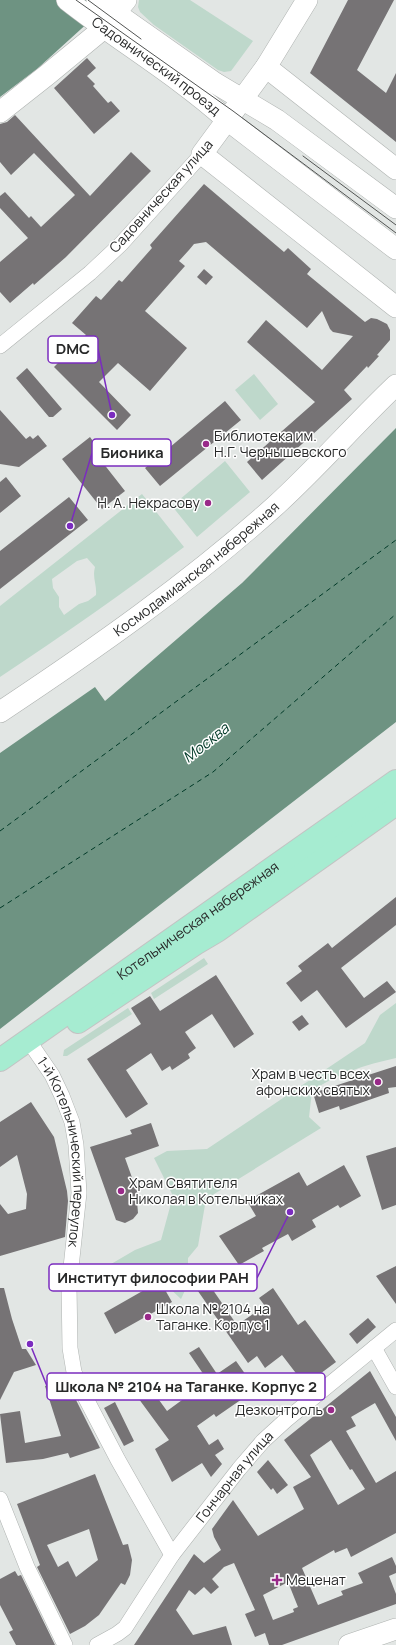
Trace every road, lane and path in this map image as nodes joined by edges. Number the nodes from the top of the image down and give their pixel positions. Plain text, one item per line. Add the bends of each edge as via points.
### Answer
1 (67, 0) edge
2 (307, 0) edge
3 (107, 12) edge
4 (266, 67) junction
5 (242, 99) junction
6 (0, 112) edge
7 (226, 119) junction
8 (202, 154) junction
9 (396, 168) edge
10 (396, 208) edge
11 (396, 249) edge
12 (396, 307) edge
13 (0, 346) edge
14 (396, 378) edge
15 (396, 385) edge
16 (375, 405) junction
17 (0, 712) edge
18 (396, 781) edge
19 (396, 804) edge
20 (32, 1046) junction
21 (0, 1060) edge
22 (0, 1073) edge
23 (396, 1330) edge
24 (374, 1348) junction
25 (396, 1387) edge
26 (0, 1499) edge
27 (172, 1555) junction
28 (396, 1629) edge
29 (104, 1644) edge
30 (65, 1645) edge
31 (349, 1645) edge

1 - 3 main road, Садовнический проезд
2 - 4 main road, Садовническая улица
3 - 5 main road, Садовнический проезд
3 - 6 main road via 98,33
3 - 7 main road, Садовнический проезд
4 - 5 main road, Садовническая улица
4 - 9 main road
5 - 7 main road, Садовническая улица
5 - 10 main road, Садовнический проезд via 277,120
7 - 8 main road, Садовническая улица
7 - 11 main road, Садовнический проезд
8 - 12 main road
8 - 13 street, Садовническая улица via 121,244 84,278
14 - 16 main road, Космодамианская набережная
15 - 16 main road, Космодамианская набережная
16 - 17 main road, Космодамианская набережная via 274,507 205,565 136,618
18 - 20 main road, Котельническая набережная
19 - 20 main road, Котельническая набережная via 217,931
20 - 21 main road, Котельническая набережная
20 - 22 main road, Котельническая набережная
20 - 27 street, 1-й Котельнический переулок via 52,1075 62,1096 72,1122 79,1168 79,1193 68,1286 74,1372 118,1460
23 - 24 street, Гончарная улица
24 - 25 street
24 - 27 street, Гончарная улица via 263,1442
26 - 30 street via 32,1578
27 - 29 street, Гончарная улица via 132,1619 125,1628
28 - 31 main road

